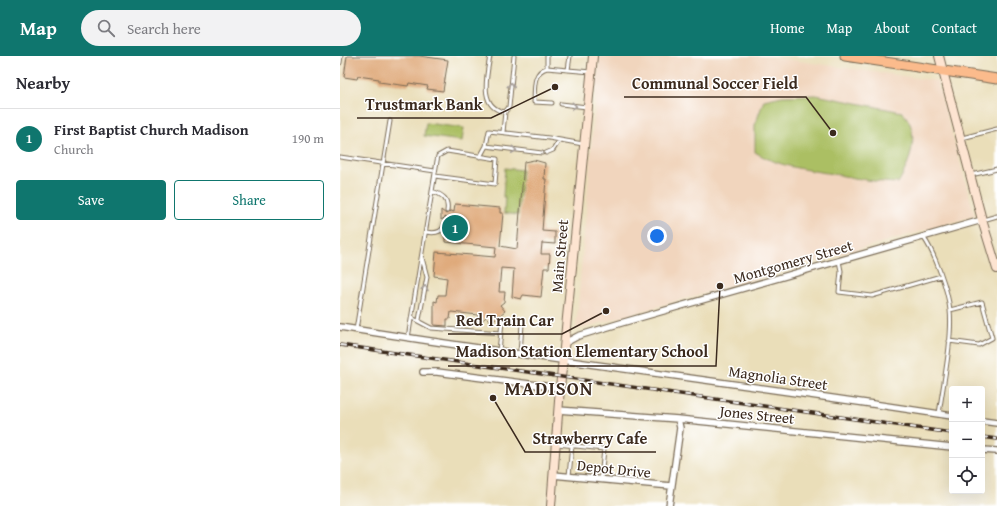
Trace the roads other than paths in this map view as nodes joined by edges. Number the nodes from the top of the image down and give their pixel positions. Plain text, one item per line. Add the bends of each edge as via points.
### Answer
1 (341, 56) edge
2 (490, 56) edge
3 (514, 56) edge
4 (548, 56) edge
5 (570, 56) edge
6 (592, 56) edge
7 (845, 56) edge
8 (939, 56) edge
9 (340, 63) edge
10 (547, 68) junction
11 (568, 70) junction
12 (943, 71) junction
13 (591, 72) junction
14 (997, 78) edge
15 (552, 103) dead end
16 (561, 104) dead end
17 (588, 107) junction
18 (505, 112) junction
19 (390, 121) dead end
20 (997, 129) edge
21 (503, 132) junction
22 (961, 138) junction
23 (559, 141) junction
24 (584, 145) junction
25 (486, 146) junction
26 (340, 157) edge
27 (480, 157) junction
28 (383, 163) junction
29 (997, 169) edge
30 (435, 171) junction
31 (970, 175) junction
32 (435, 176) junction
33 (432, 191) junction
34 (448, 211) dead end
35 (997, 216) edge
36 (446, 220) dead end
37 (982, 220) junction
38 (426, 232) junction
39 (924, 238) junction
40 (993, 243) edge
41 (422, 257) junction
42 (839, 261) junction
43 (997, 269) edge
44 (941, 276) junction
45 (950, 310) junction
46 (412, 318) junction
47 (419, 320) junction
48 (340, 327) edge
49 (356, 330) junction
50 (501, 333) junction
51 (997, 337) edge
52 (408, 338) junction
53 (992, 338) junction
54 (949, 341) junction
55 (566, 343) junction
56 (499, 351) junction
57 (520, 354) junction
58 (564, 359) junction
59 (423, 372) dead end
60 (560, 388) junction
61 (558, 410) junction
62 (939, 414) junction
63 (949, 416) edge
64 (678, 419) junction
65 (985, 421) edge
66 (997, 423) edge
67 (556, 444) junction
68 (572, 445) junction
69 (949, 447) edge
70 (985, 450) edge
71 (997, 452) edge
72 (554, 474) junction
73 (569, 476) junction
74 (601, 479) junction
75 (671, 486) junction
76 (551, 506) edge
77 (669, 506) edge

1 - 9 lane
2 - 18 lane via 486,97 493,107
18 -> 3 lane via 509,107
4 - 10 lane
5 - 11 lane
6 - 13 street, Main Street
7 - 12 main road
8 - 12 street
10 - 11 lane
10 - 15 lane via 540,70 536,75 534,102
11 - 13 lane
12 - 14 main road
12 - 22 street
13 - 17 street, Main Street
16 -> 17 lane
17 - 24 street, Main Street
18 - 21 lane
19 - 28 lane
20 - 22 lane
21 - 23 lane
21 - 25 lane via 489,131
22 - 31 street
23 - 24 lane
25 -> 23 lane via 544,153 553,150
24 - 55 street, Main Street
25 - 27 lane
26 - 28 lane
27 - 30 lane via 442,152 438,156
27 - 32 lane via 497,159 495,184
28 - 30 lane
28 - 49 lane
29 - 31 lane
30 - 32 lane
31 - 37 street
32 - 33 lane
33 - 34 lane via 447,200
33 - 38 lane
35 - 37 lane
36 - 38 lane via 444,229 439,233
37 - 39 street, Montgomery Street
37 - 40 street
38 - 41 lane
39 - 42 street, Montgomery Street
39 - 44 lane via 932,249
40 - 43 street
41 - 46 lane
47 -> 41 lane via 426,277
42 - 44 lane via 839,292 872,296
42 - 55 street, Montgomery Street via 621,322 578,336
44 - 45 lane
45 - 53 lane via 982,302
45 - 54 lane
46 - 47 lane
46 - 52 lane
47 - 50 lane via 431,328
48 - 49 street, Magnolia Street
49 - 52 street, Magnolia Street
50 - 56 lane
50 - 57 lane via 504,320 521,321
51 - 53 lane
52 - 56 street, Magnolia Street
53 - 54 lane via 979,345
54 - 62 lane
55 - 58 street, Main Street
56 - 57 street, Magnolia Street
57 - 58 street, Magnolia Street
58 - 60 street, Main Street
58 - 62 street, Magnolia Street
59 - 60 street
60 - 61 street, Main Street
61 - 64 street, Jones Street
61 - 67 street, Main Street
62 - 63 street, Magnolia Street
64 - 69 street, Jones Street
64 - 75 street via 679,434
65 - 66 street
67 - 68 lane
67 - 72 street, Main Street
68 - 73 lane
68 - 74 lane via 604,449
70 - 71 street
72 - 73 street, Depot Drive
72 - 76 street, Main Street
73 - 74 street, Depot Drive
74 - 75 street, Depot Drive
75 - 77 street

